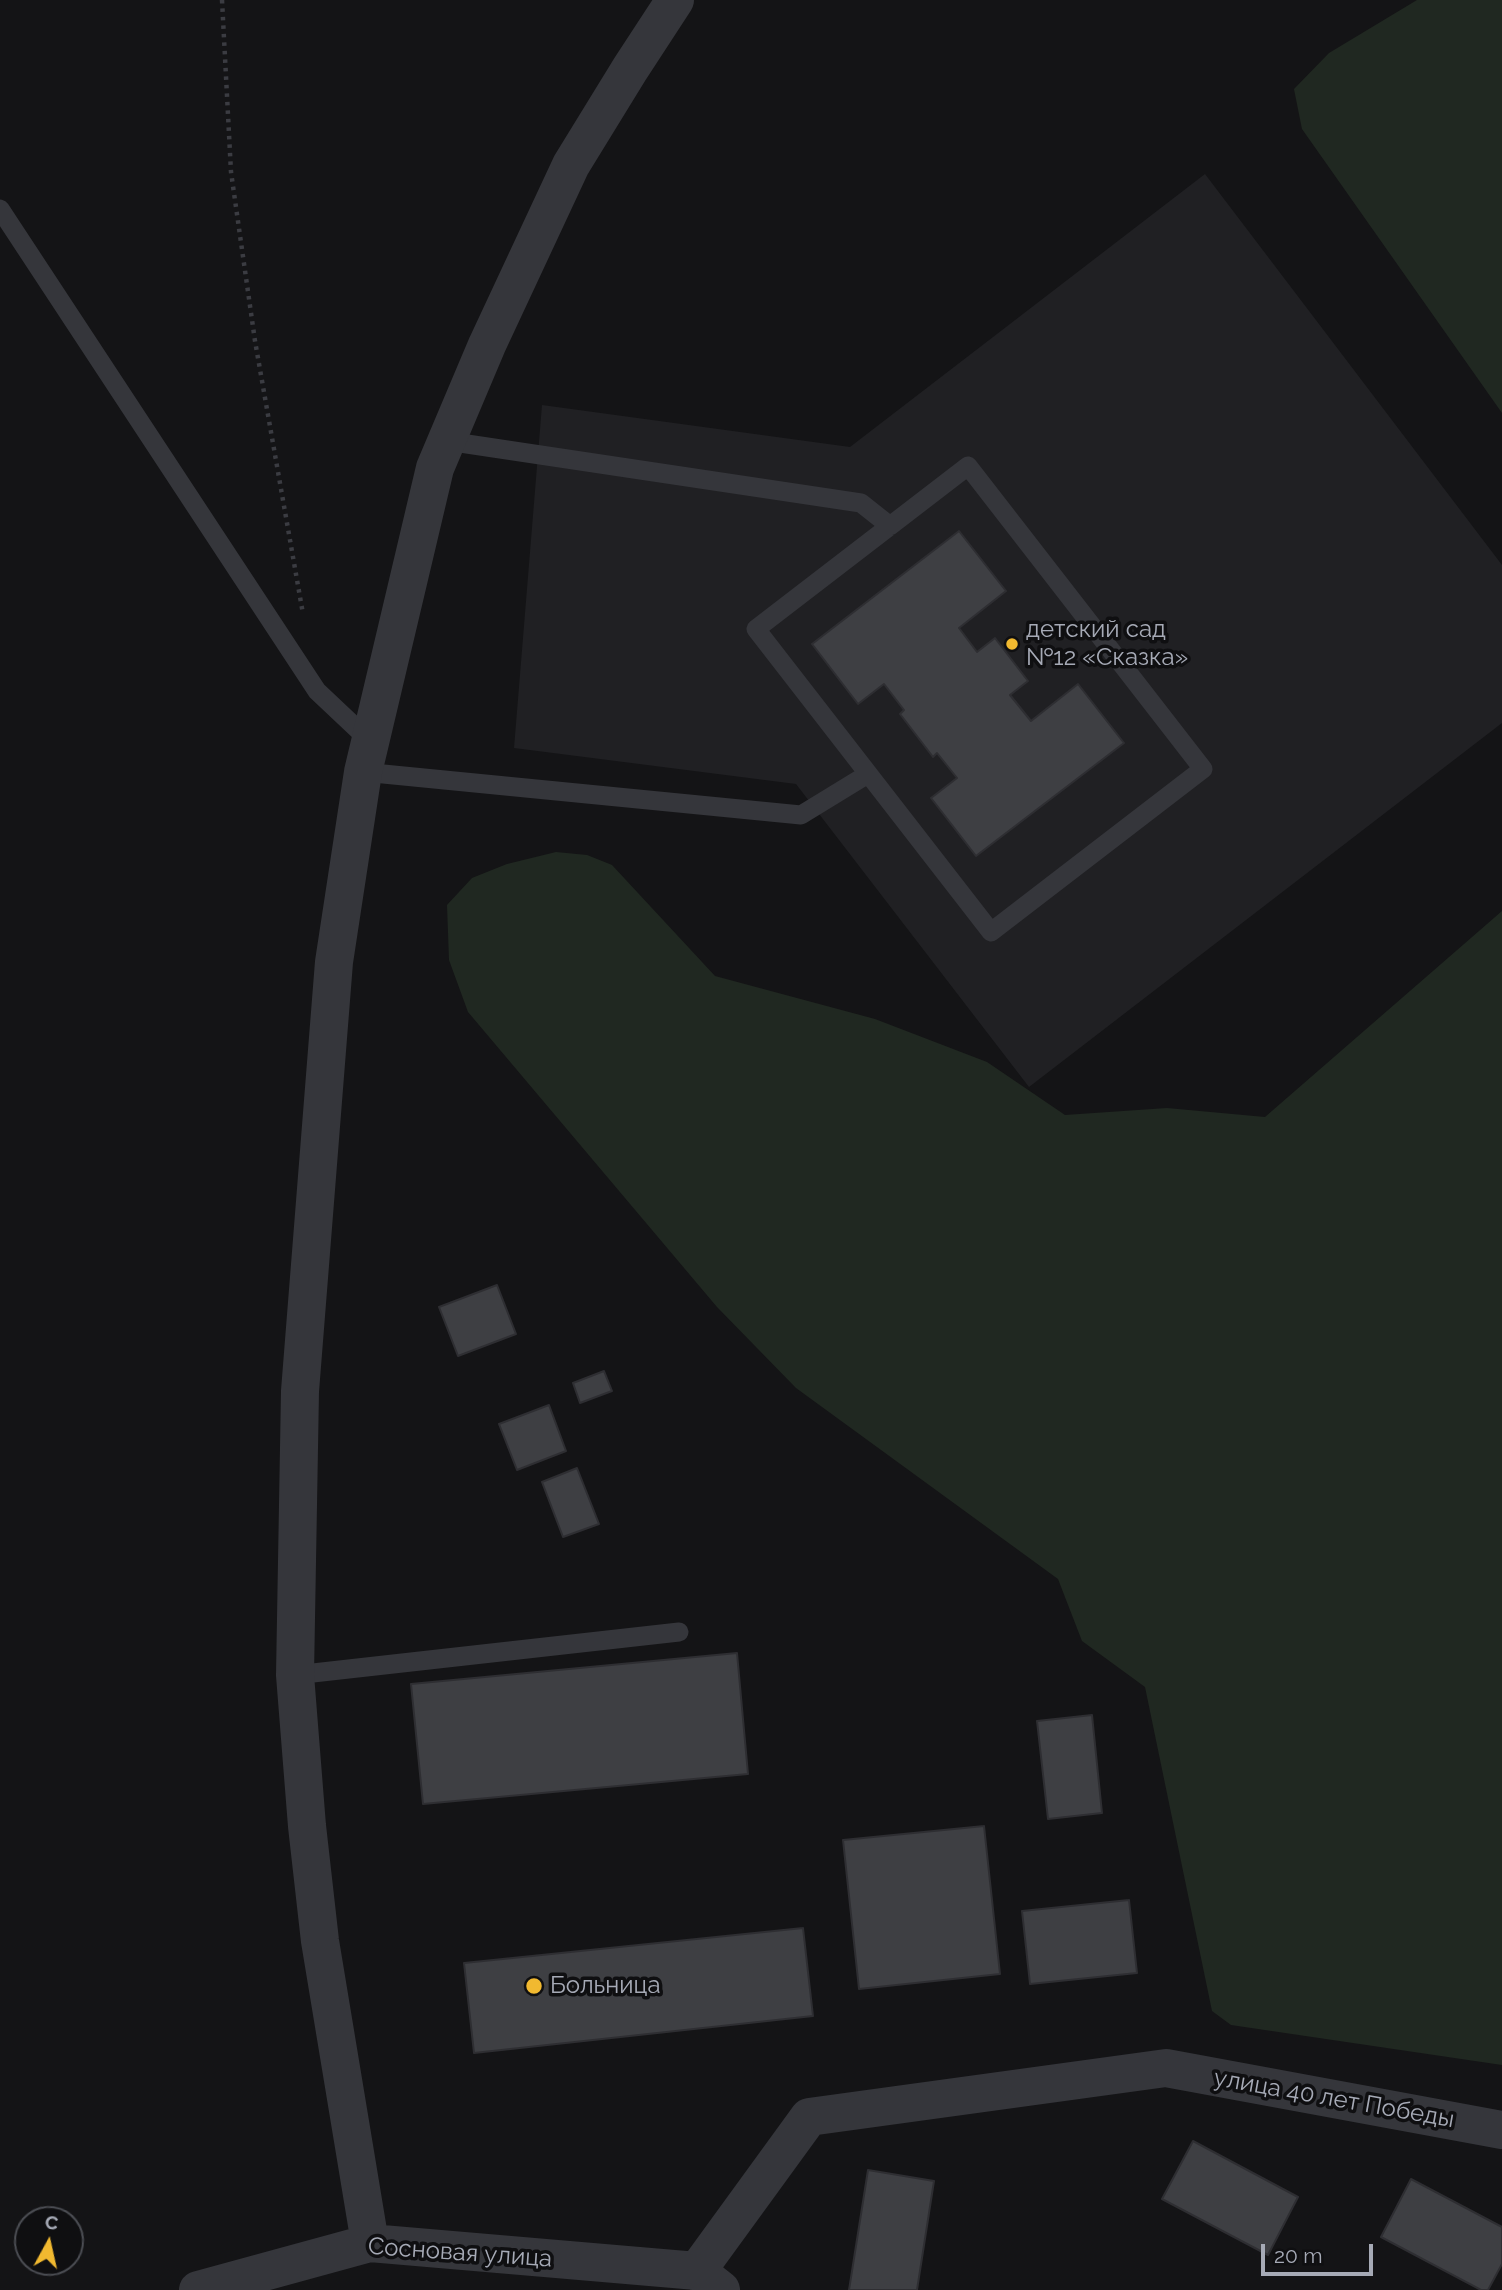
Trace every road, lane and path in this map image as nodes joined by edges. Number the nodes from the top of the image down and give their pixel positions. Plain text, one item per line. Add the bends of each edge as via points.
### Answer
1 (222, 0) edge
2 (676, 0) edge
3 (0, 209) edge
4 (447, 441) junction
5 (890, 526) junction
6 (305, 624) dead end
7 (366, 757) junction
8 (868, 774) junction
9 (678, 1632) dead end
10 (295, 1675) junction
11 (1502, 2130) edge
12 (370, 2243) junction
13 (709, 2281) edge
14 (198, 2290) edge

1 - 6 path via 231,172 255,341
2 - 4 street via 571,165
3 - 7 lane via 317,691
4 - 5 lane via 862,503
4 - 7 street via 435,468
5 - 8 lane via 756,629
5 - 8 lane via 968,466 1203,769 991,932
7 - 8 lane via 801,815
7 - 10 street via 334,962 300,1391
9 - 10 lane
10 - 12 street via 320,1941
11 - 13 street, улица 40 лет Победы via 1166,2068 810,2117
12 - 13 street, Сосновая улица
12 - 14 street, Сосновая улица

